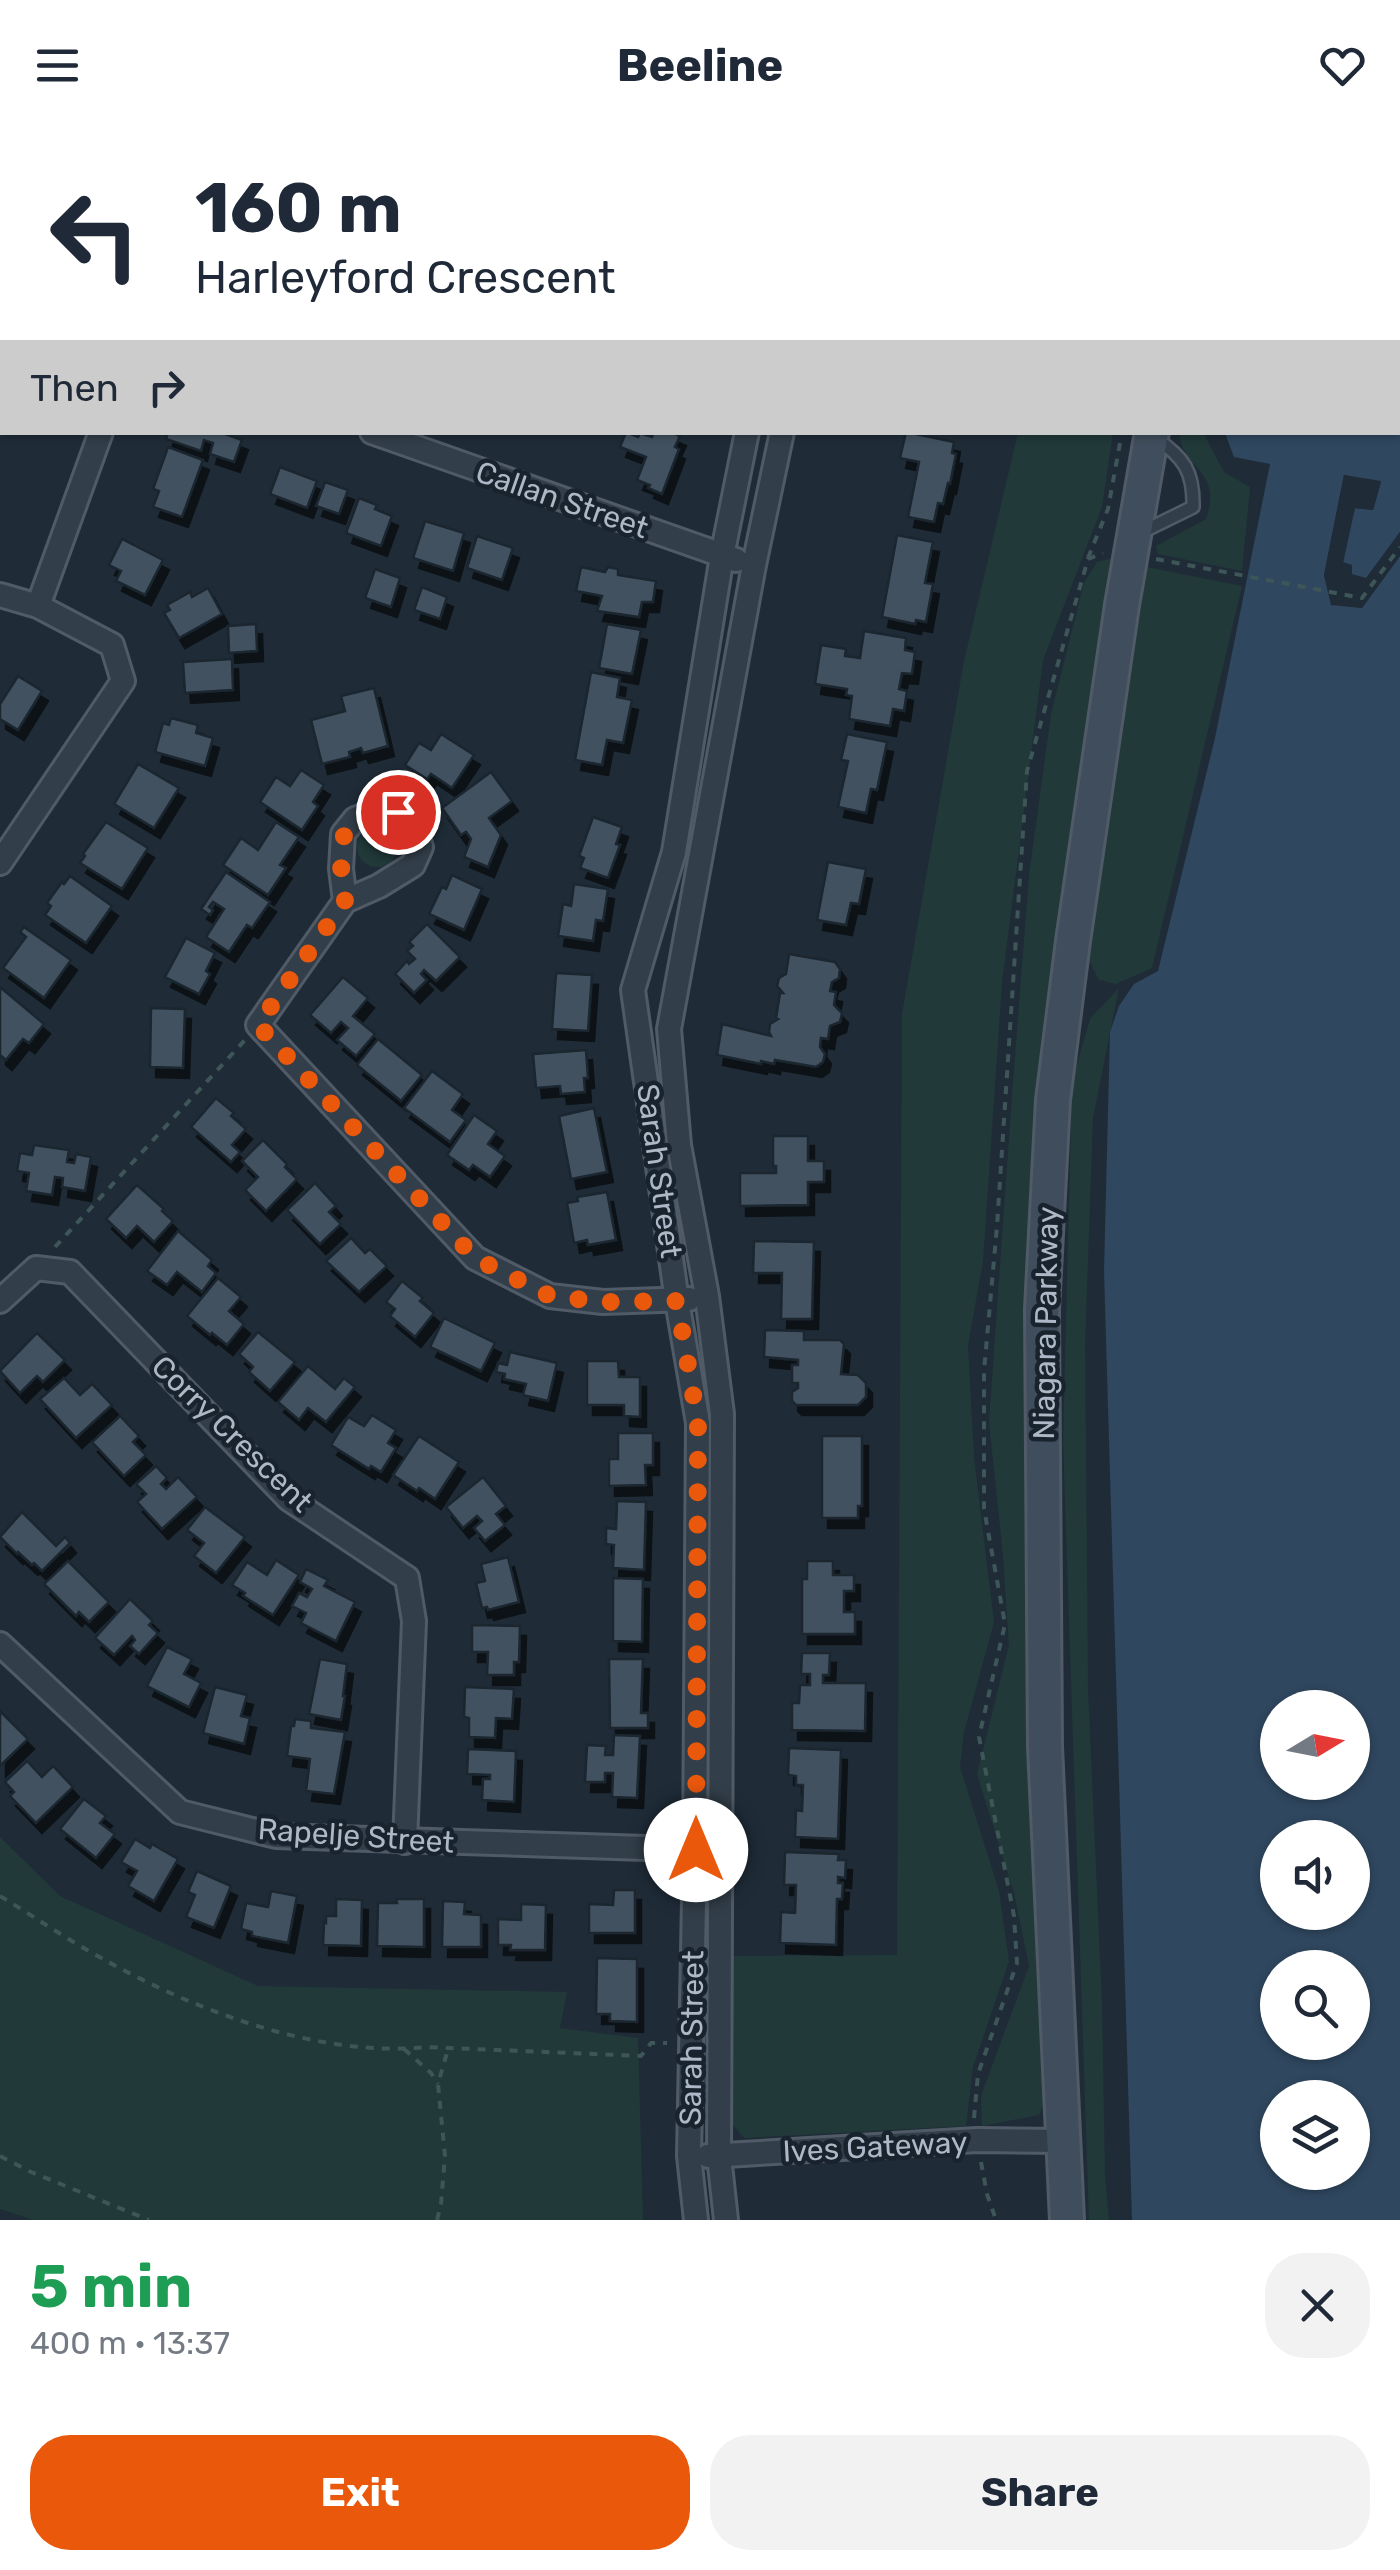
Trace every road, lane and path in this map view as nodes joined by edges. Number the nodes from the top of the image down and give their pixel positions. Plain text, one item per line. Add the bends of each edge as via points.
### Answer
1 (100, 435) edge
2 (380, 435) edge
3 (746, 435) edge
4 (781, 435) edge
5 (1142, 435) edge
6 (1142, 435) edge
7 (1144, 435) edge
8 (1134, 535) junction
9 (1400, 547) edge
10 (722, 556) junction
11 (1088, 559) dead end
12 (754, 565) junction
13 (1242, 576) dead end
14 (0, 595) edge
15 (38, 606) junction
16 (674, 852) junction
17 (700, 856) junction
18 (0, 863) edge
19 (345, 901) dead end
20 (258, 1025) junction
21 (36, 1268) junction
22 (707, 1296) junction
23 (677, 1301) junction
24 (0, 1302) edge
25 (0, 1644) edge
26 (404, 1842) junction
27 (696, 1850) junction
28 (721, 1851) junction
29 (0, 1896) edge
30 (692, 2043) junction
31 (448, 2049) junction
32 (404, 2050) junction
33 (438, 2084) junction
34 (1062, 2140) junction
35 (0, 2156) edge
36 (689, 2156) junction
37 (719, 2156) junction
38 (149, 2220) edge
39 (437, 2220) edge
40 (696, 2220) edge
41 (726, 2220) edge
42 (1067, 2220) edge

1 - 15 street
2 - 10 street, Callan Street
3 - 10 street, Sarah Street
4 - 12 street, Sarah Street
5 - 8 main road, Niagara Parkway
6 - 11 path
7 - 8 lane via 1176,452 1194,484 1193,507
8 - 34 main road, Niagara Parkway via 1053,1100 1042,1310 1044,1747
9 - 13 path via 1362,598
10 - 12 street, Callan Street
10 - 16 street, Sarah Street
12 - 17 street, Sarah Street
14 - 15 street
15 - 18 street via 112,645 123,681
16 - 17 lane
16 - 23 street, Sarah Street via 633,990
17 - 22 street, Sarah Street via 669,1030 679,1145
19 - 20 street
20 - 21 path
20 - 23 street via 475,1258 550,1296
21 - 24 street
21 - 26 street, Corry Crescent via 70,1272 289,1499 407,1578 414,1620
22 - 23 street
22 - 28 street, Sarah Street via 722,1414
23 - 27 street, Sarah Street via 698,1423
25 - 26 street, Rapelje Street via 180,1812 276,1836
26 - 27 street, Rapelje Street
27 - 28 street, Rapelje Street
27 - 30 street, Sarah Street
28 - 37 street, Sarah Street
29 - 32 path via 103,1960 197,2004 304,2038
30 - 31 path via 651,2044 641,2056
30 - 36 street, Sarah Street
31 - 32 path
31 - 33 path
32 - 33 path
33 - 39 path via 445,2156
34 - 37 street, Ives Gateway
34 - 42 main road, Niagara Parkway
35 - 38 path
36 - 37 street, Ives Gateway
36 - 40 street, Sarah Street
37 - 41 street, Sarah Street

